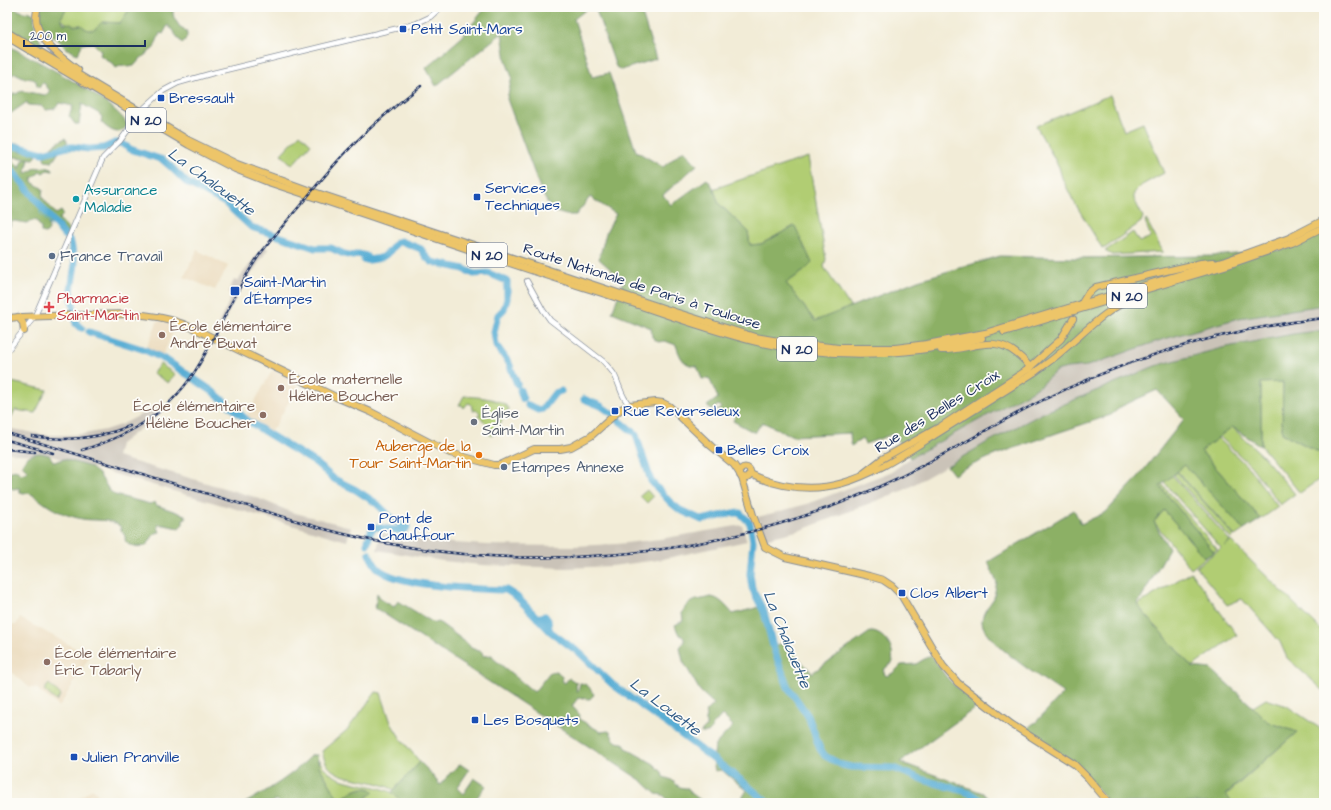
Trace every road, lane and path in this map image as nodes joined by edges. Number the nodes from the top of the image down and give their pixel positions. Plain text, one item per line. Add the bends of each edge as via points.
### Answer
1 (38, 7) edge
2 (441, 7) edge
3 (7, 32) edge
4 (7, 37) edge
5 (7, 43) edge
6 (20, 45) junction
7 (87, 80) junction
8 (142, 110) dead end
9 (136, 119) dead end
10 (1324, 220) edge
11 (1324, 227) edge
12 (1225, 261) junction
13 (528, 281) dead end
14 (1160, 286) junction
15 (1083, 301) dead end
16 (35, 316) junction
17 (18, 317) junction
18 (7, 318) edge
19 (1073, 318) dead end
20 (24, 331) junction
21 (926, 349) junction
22 (7, 351) edge
23 (1030, 368) junction
24 (1004, 392) junction
25 (630, 405) junction
26 (874, 469) junction
27 (745, 474) junction
28 (1109, 803) edge

1 - 7 main road via 36,21 46,42
2 - 8 street via 430,17 415,24 172,85
3 - 7 main road, Route Nationale de Paris à Toulouse / N 20
4 - 6 main road, Route Nationale de Paris à Toulouse / N 20
5 - 6 main road
6 - 21 main road, Route Nationale de Paris à Toulouse / N 20 via 170,134 235,169 512,264 754,341 839,353
7 - 12 main road, Route Nationale de Paris à Toulouse / N 20 via 188,140 270,177 704,322 785,342 813,346 895,348 954,340 985,334
9 - 16 street via 103,158
10 - 12 main road, Route Nationale de Paris à Toulouse / N 20 via 1289,238
11 - 14 main road, Route Nationale de Paris à Toulouse / N 20 via 1267,253
12 - 15 main road via 1201,263 1096,287
13 - 25 street via 550,320 610,368 626,402
14 - 21 main road, Route Nationale de Paris à Toulouse / N 20 via 956,345
14 - 24 main road via 1120,304 1059,354
16 - 17 main road
16 - 20 street
16 - 25 main road via 146,315 183,323 371,412 450,453 494,465 500,465 534,449 560,449 571,446 591,436 620,409
17 - 18 main road
17 - 20 main road via 23,323
19 - 23 main road via 1061,339
20 - 22 street
21 - 23 main road via 951,350 997,343 1014,351
23 - 24 main road
23 - 26 main road, Rue des Belles Croix via 941,426 882,460
24 - 26 main road, Rue des Belles Croix
25 - 27 main road via 664,403
26 - 27 main road, Rue des Belles Croix via 858,478 834,486 801,488 784,486
27 - 28 main road via 753,515 765,547 785,557 869,576 892,586 901,595 943,666 958,683 1011,724 1074,764

